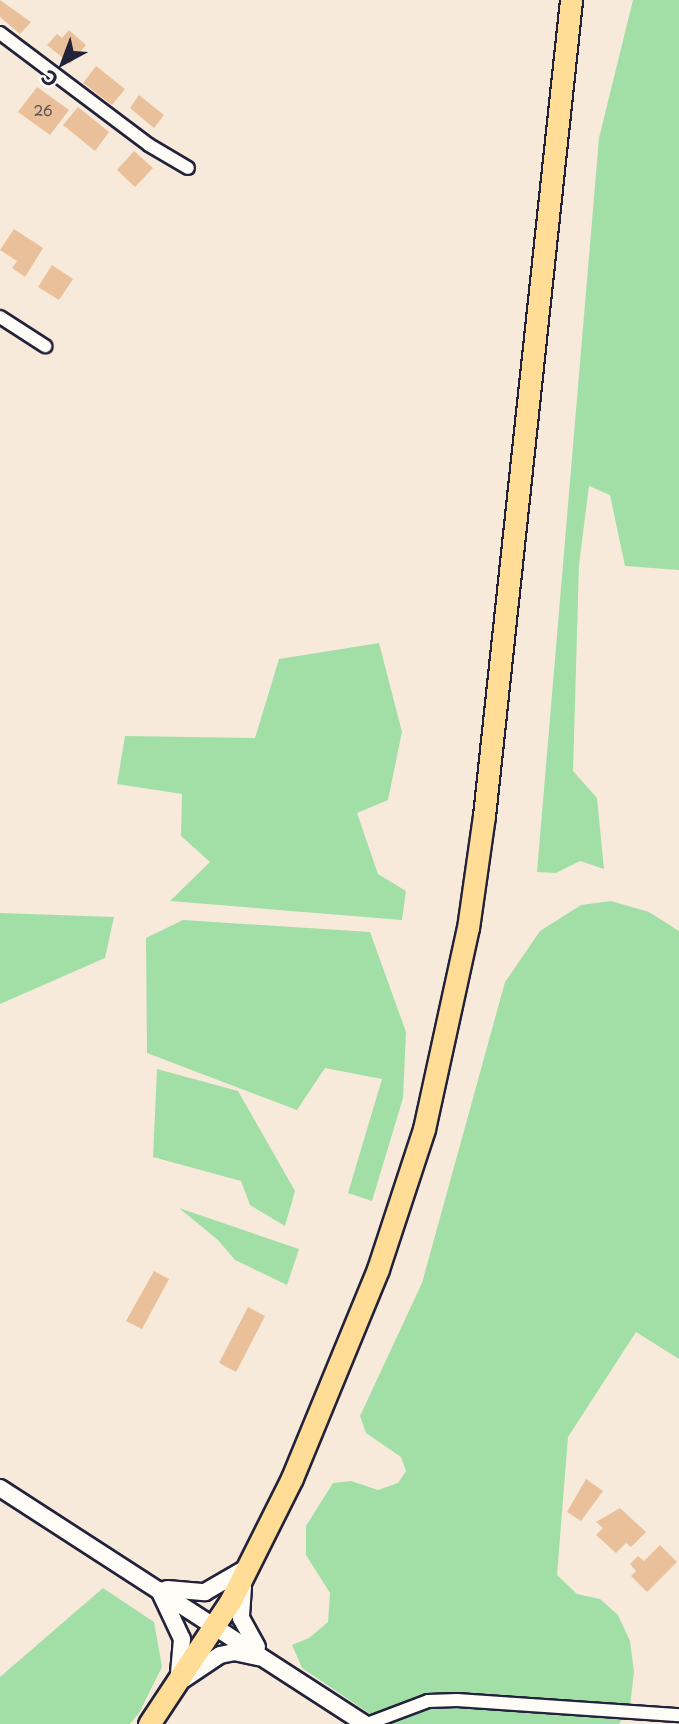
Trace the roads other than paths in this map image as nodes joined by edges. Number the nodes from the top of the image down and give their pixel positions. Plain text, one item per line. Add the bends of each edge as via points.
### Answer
1 (570, 0) edge
2 (0, 33) edge
3 (188, 168) dead end
4 (0, 317) edge
5 (45, 346) dead end
6 (0, 1488) edge
7 (248, 1567) junction
8 (155, 1584) junction
9 (216, 1625) junction
10 (271, 1661) junction
11 (178, 1683) junction
12 (679, 1715) edge
13 (149, 1724) edge
14 (366, 1724) edge

1 - 7 main road via 514,556 468,928 424,1129 405,1192 341,1363
2 - 3 street via 149,145
4 - 5 street
6 - 8 street
7 - 8 street via 205,1592 177,1592
7 - 9 main road
7 - 10 street via 241,1618 253,1643
8 - 9 street
8 - 11 street via 182,1639
9 - 10 street
9 - 11 main road
10 - 11 street via 234,1652 220,1655
10 - 14 street
11 - 13 main road
12 - 14 street via 457,1700 428,1701

